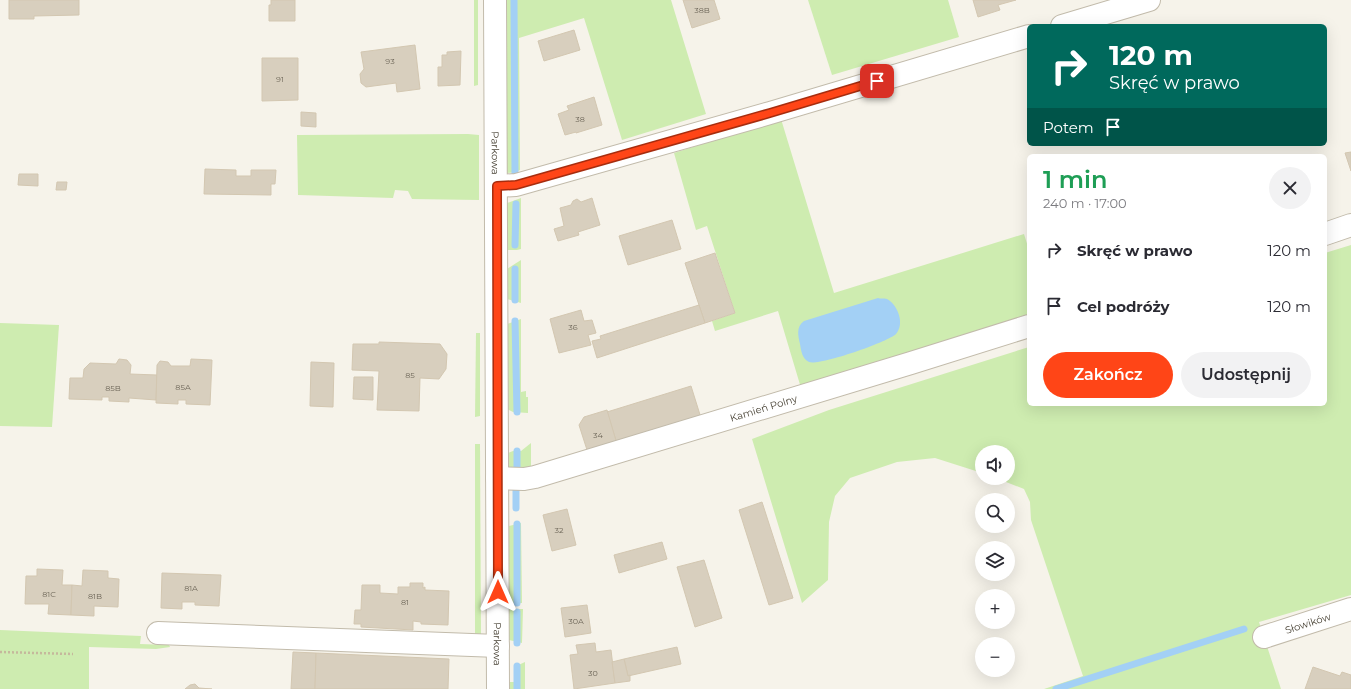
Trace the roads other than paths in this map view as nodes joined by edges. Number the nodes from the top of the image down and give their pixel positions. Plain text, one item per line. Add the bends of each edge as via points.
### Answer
1 (495, 0) edge
2 (1149, 0) edge
3 (1069, 24) edge
4 (1027, 37) edge
5 (497, 186) junction
6 (1351, 225) edge
7 (1327, 233) edge
8 (1027, 327) edge
9 (497, 478) junction
10 (1351, 609) edge
11 (158, 633) dead end
12 (1264, 637) dead end
13 (498, 646) junction
14 (498, 689) edge

1 - 5 street, Parkowa
2 - 3 street
4 - 5 street via 516,185
5 - 9 street, Parkowa
6 - 7 street
8 - 9 street, Kamień Polny via 535,477
9 - 13 street, Parkowa
10 - 12 street, Słowików
11 - 13 street
13 - 14 street, Parkowa

